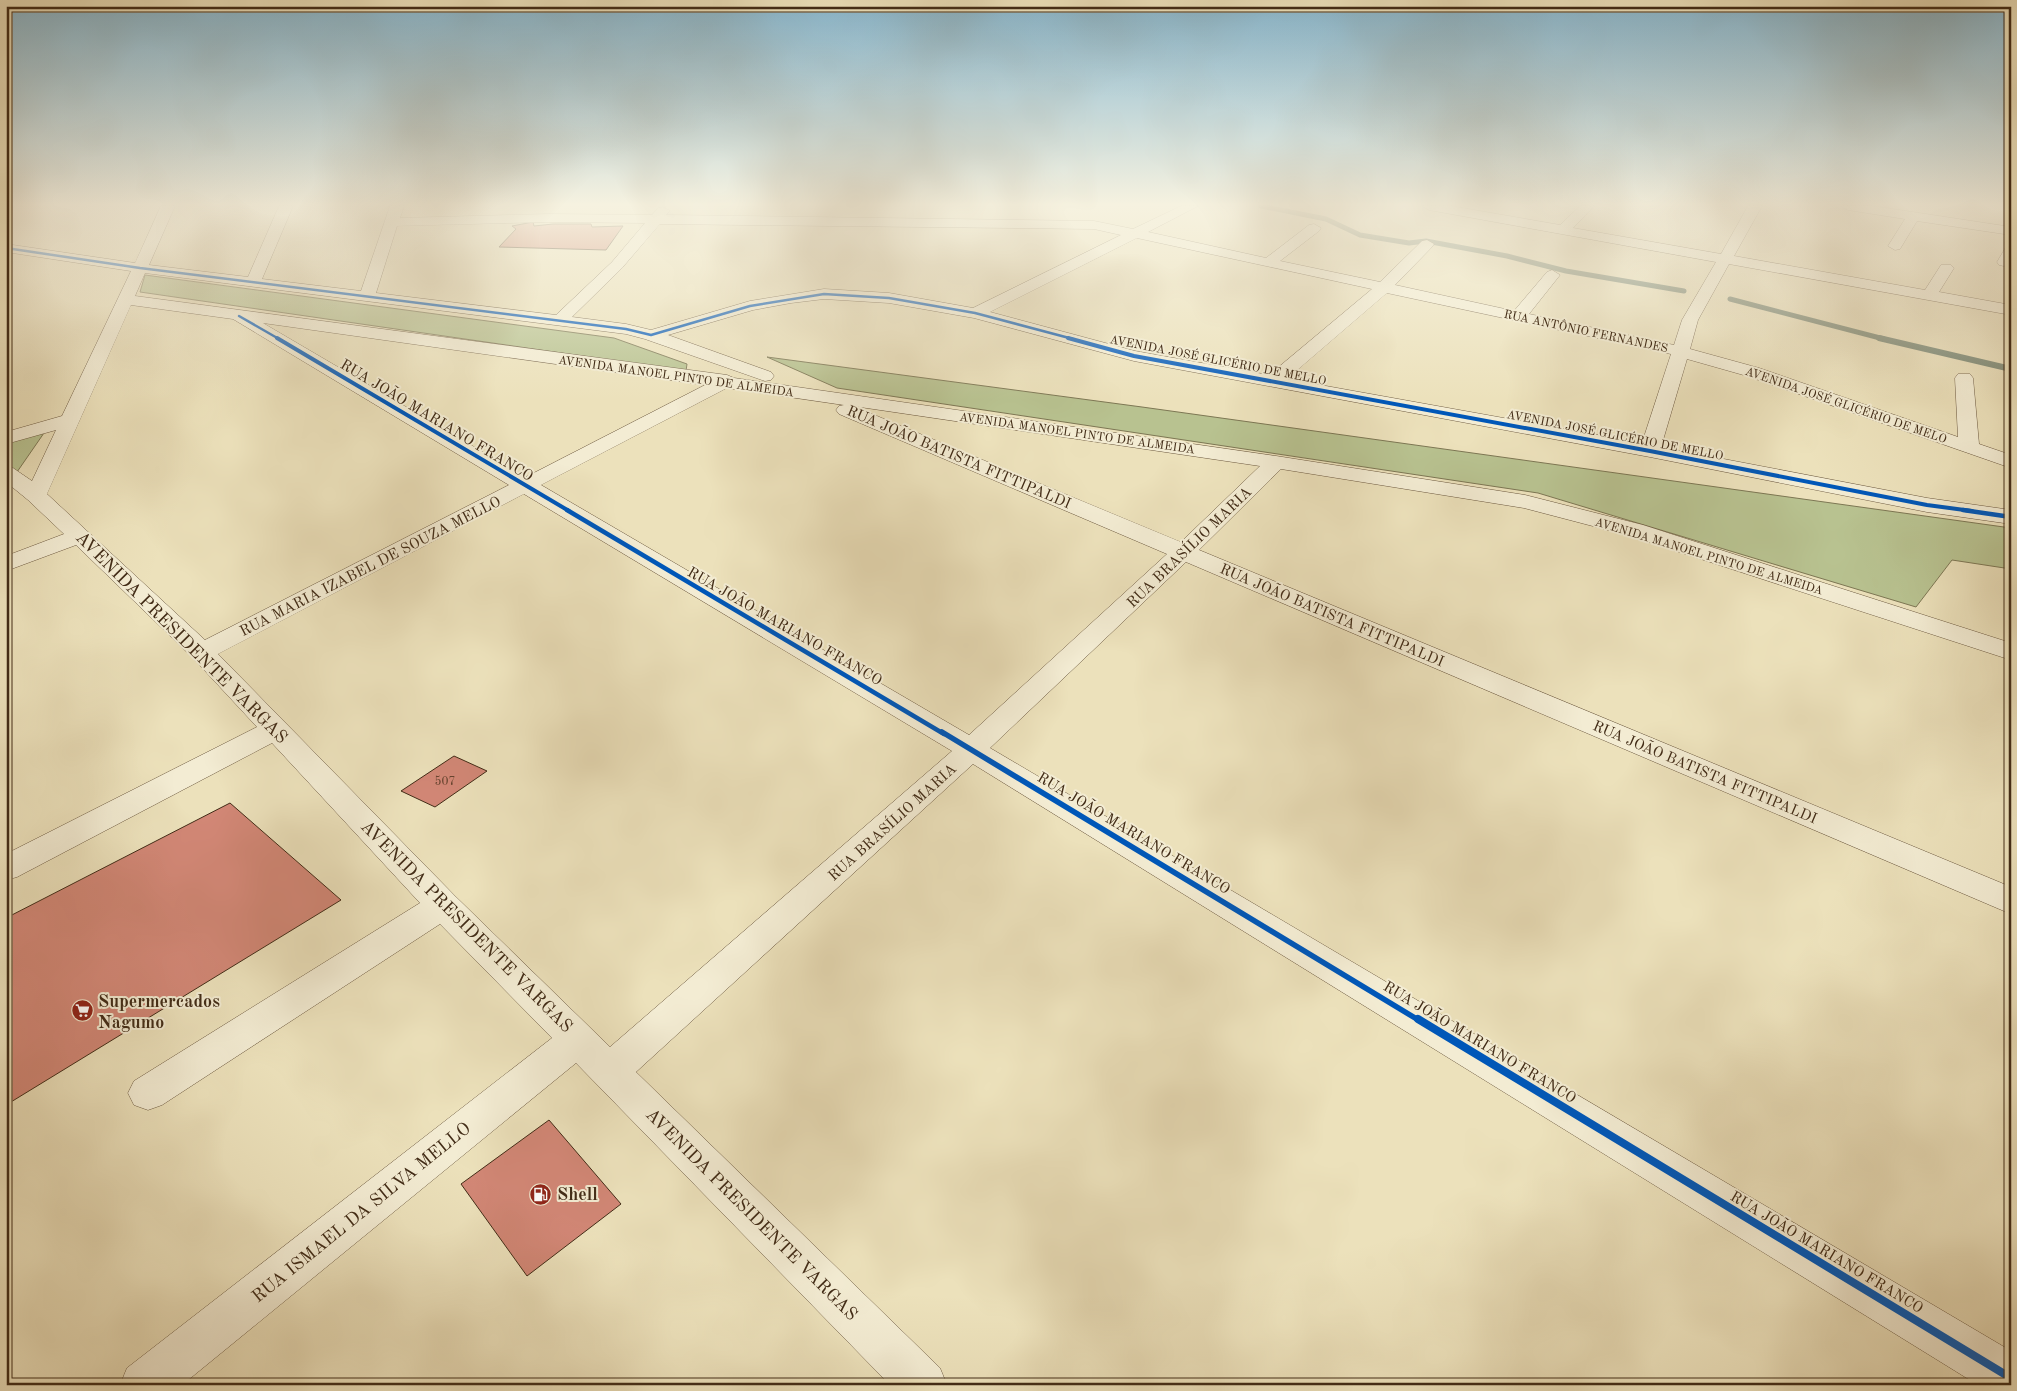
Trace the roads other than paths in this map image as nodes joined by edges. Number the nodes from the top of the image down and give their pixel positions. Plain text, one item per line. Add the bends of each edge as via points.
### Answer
1 (139, 271) edge
2 (164, 271) edge
3 (258, 271) edge
4 (375, 271) edge
5 (611, 271) edge
6 (1060, 271) edge
7 (1306, 271) edge
8 (1400, 271) edge
9 (1717, 271) edge
10 (1796, 271) edge
11 (1944, 271) edge
12 (1552, 275) dead end
13 (253, 282) junction
14 (1384, 287) junction
15 (1930, 295) junction
16 (367, 296) junction
17 (125, 299) junction
18 (2011, 310) edge
19 (975, 313) junction
20 (239, 316) junction
21 (1518, 316) junction
22 (558, 322) junction
23 (651, 335) junction
24 (1679, 351) junction
25 (748, 370) junction
26 (1964, 378) dead end
27 (1273, 381) junction
28 (724, 382) junction
29 (810, 394) junction
30 (70, 420) junction
31 (6, 438) edge
32 (1969, 447) junction
33 (1650, 451) junction
34 (1276, 462) junction
35 (2011, 462) edge
36 (6, 472) edge
37 (524, 486) junction
38 (36, 495) junction
39 (2011, 517) edge
40 (80, 536) junction
41 (1184, 553) junction
42 (6, 564) edge
43 (202, 652) junction
44 (2011, 652) edge
45 (276, 729) junction
46 (972, 750) junction
47 (6, 868) edge
48 (2011, 900) edge
49 (443, 905) junction
50 (578, 1039) junction
51 (610, 1071) junction
52 (148, 1093) dead end
53 (2011, 1378) edge
54 (144, 1385) edge
55 (923, 1385) edge

1 - 17 street
2 - 13 street, AVENIDA JOSÉ GLICÉRIO DE MELLO
3 - 13 street
4 - 16 street
5 - 22 street
6 - 19 street
7 - 14 street, RUA ANTÔNIO FERNANDES
8 - 14 street
9 - 24 street via 1690,320
10 - 15 street
11 - 15 street
12 - 21 street
13 - 16 street, AVENIDA JOSÉ GLICÉRIO DE MELLO
14 - 21 street, RUA ANTÔNIO FERNANDES
14 - 27 street
15 - 18 street
16 - 22 street, AVENIDA JOSÉ GLICÉRIO DE MELLO
17 - 20 street, AVENIDA MANOEL PINTO DE ALMEIDA
17 - 30 street
19 - 23 street, AVENIDA JOSÉ GLICÉRIO DE MELLO via 890,298 824,294 750,306
19 - 27 street, AVENIDA JOSÉ GLICÉRIO DE MELLO via 1134,356
20 - 28 street, AVENIDA MANOEL PINTO DE ALMEIDA
20 - 37 street, RUA JOÃO MARIANO FRANCO
21 - 24 street, RUA ANTÔNIO FERNANDES
22 - 23 street, AVENIDA JOSÉ GLICÉRIO DE MELLO
23 - 25 street, RUA JOÃO BATISTA FITTIPALDI
24 - 32 street, AVENIDA JOSÉ GLICÉRIO DE MELO via 1753,372
24 - 33 street
25 - 28 street, RUA MARIA IZABEL DE SOUZA MELLO
25 - 29 street, RUA JOÃO BATISTA FITTIPALDI
26 - 32 street
27 - 33 street, AVENIDA JOSÉ GLICÉRIO DE MELLO
28 - 29 street, AVENIDA MANOEL PINTO DE ALMEIDA
28 - 37 street, RUA MARIA IZABEL DE SOUZA MELLO
29 - 34 street, AVENIDA MANOEL PINTO DE ALMEIDA
29 - 41 street, RUA JOÃO BATISTA FITTIPALDI
30 - 31 street
30 - 38 street
32 - 35 street, AVENIDA JOSÉ GLICÉRIO DE MELO
33 - 39 street, AVENIDA JOSÉ GLICÉRIO DE MELLO via 1927,505
34 - 41 street, RUA BRASÍLIO MARIA
34 - 44 street, AVENIDA MANOEL PINTO DE ALMEIDA via 1525,502 1634,530
36 - 38 street, AVENIDA PRESIDENTE VARGAS
37 - 43 street, RUA MARIA IZABEL DE SOUZA MELLO
37 - 46 street, RUA JOÃO MARIANO FRANCO
38 - 40 street, AVENIDA PRESIDENTE VARGAS
40 - 42 street
40 - 43 street, AVENIDA PRESIDENTE VARGAS
41 - 46 street, RUA BRASÍLIO MARIA
41 - 48 street, RUA JOÃO BATISTA FITTIPALDI
43 - 45 street, AVENIDA PRESIDENTE VARGAS
45 - 47 street
45 - 49 street, AVENIDA PRESIDENTE VARGAS
46 - 51 street, RUA BRASÍLIO MARIA
46 - 53 street, RUA JOÃO MARIANO FRANCO
49 - 50 street, AVENIDA PRESIDENTE VARGAS
49 - 52 street
50 - 51 street, AVENIDA PRESIDENTE VARGAS
50 - 54 street, RUA ISMAEL DA SILVA MELLO
51 - 55 street, AVENIDA PRESIDENTE VARGAS

